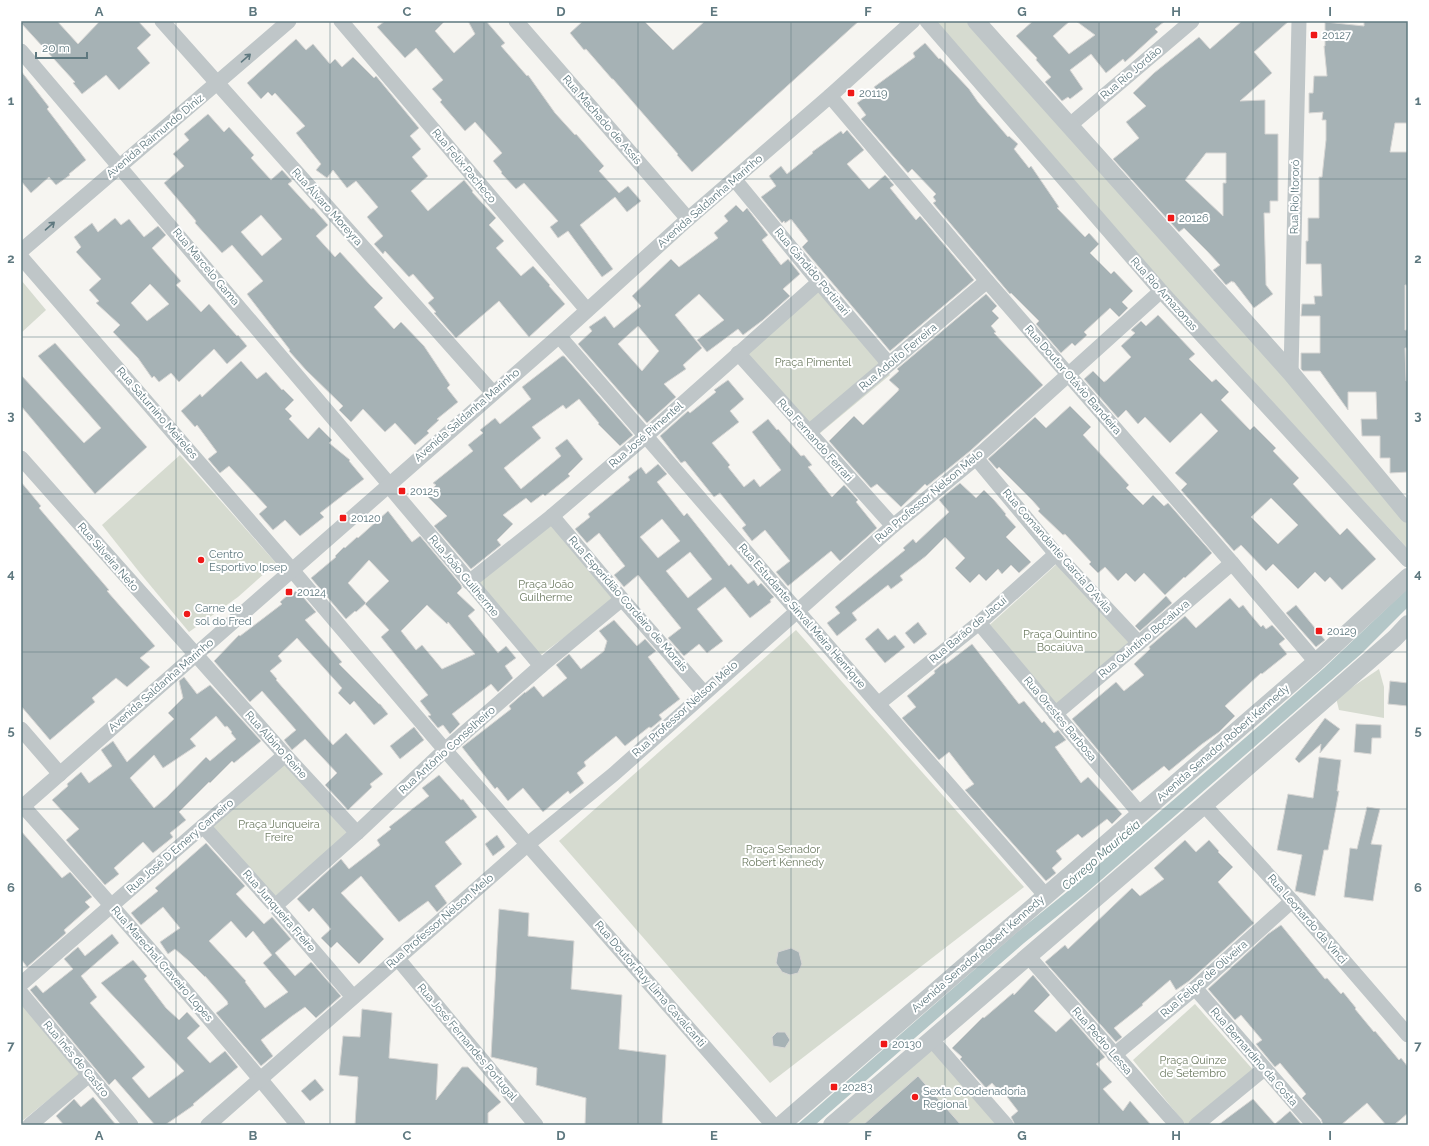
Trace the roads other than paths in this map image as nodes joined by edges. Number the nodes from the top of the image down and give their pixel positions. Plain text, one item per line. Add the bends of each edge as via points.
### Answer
1 (162, 21) edge
2 (289, 21) edge
3 (341, 21) edge
4 (516, 21) edge
5 (913, 21) edge
6 (927, 21) edge
7 (1192, 21) edge
8 (1299, 21) edge
9 (982, 23) edge
10 (21, 51) edge
11 (216, 83) junction
12 (830, 96) junction
13 (1070, 125) junction
14 (119, 166) junction
15 (735, 180) junction
16 (688, 219) junction
17 (21, 251) edge
18 (21, 257) edge
19 (987, 281) junction
20 (819, 282) junction
21 (1160, 291) junction
22 (587, 310) junction
23 (559, 336) junction
24 (738, 353) junction
25 (889, 364) junction
26 (1291, 373) junction
27 (1068, 375) junction
28 (493, 393) junction
29 (808, 432) junction
30 (646, 436) junction
31 (21, 458) edge
32 (976, 458) junction
33 (388, 485) junction
34 (1408, 514) edge
35 (552, 516) junction
36 (893, 526) junction
37 (1056, 554) junction
38 (1408, 560) edge
39 (1232, 563) junction
40 (292, 570) junction
41 (1408, 577) edge
42 (469, 582) junction
43 (622, 599) junction
44 (797, 610) junction
45 (978, 623) junction
46 (1408, 624) edge
47 (1139, 643) junction
48 (195, 656) junction
49 (1316, 662) junction
50 (540, 666) junction
51 (704, 693) junction
52 (878, 704) junction
53 (1055, 714) junction
54 (21, 729) edge
55 (445, 750) junction
56 (285, 756) junction
57 (60, 774) junction
58 (1204, 805) junction
59 (22, 807) edge
60 (1141, 815) junction
61 (203, 826) junction
62 (357, 833) junction
63 (528, 844) junction
64 (1046, 896) junction
65 (1292, 901) junction
66 (111, 905) junction
67 (275, 906) junction
68 (1028, 956) junction
69 (398, 959) junction
70 (21, 984) edge
71 (1195, 988) junction
72 (21, 993) edge
73 (353, 997) junction
74 (1408, 1035) edge
75 (932, 1040) junction
76 (1114, 1055) junction
77 (1264, 1070) junction
78 (89, 1075) junction
79 (260, 1078) junction
80 (30, 1125) edge
81 (131, 1125) edge
82 (208, 1125) edge
83 (298, 1125) edge
84 (536, 1125) edge
85 (772, 1125) edge
86 (781, 1125) edge
87 (832, 1125) edge
88 (1006, 1125) edge
89 (1177, 1125) edge
90 (1196, 1125) edge
91 (1314, 1125) edge

1 - 11 street, Rua Álvaro Moreyra
11 -> 2 street, Avenida Raimundo Diniz
3 - 22 street, Rua Felix Pacheco
4 - 16 street, Rua Machado de Assis
5 - 12 street, Avenida Saldanha Marinho
6 - 21 street, Rua Rio Amazonas
7 - 13 street, Rua Rio Jordão
8 - 26 street, Rua Rio Itororó
9 - 13 street
10 - 14 street, Rua Marcelo Gama
11 - 14 street, Avenida Raimundo Diniz
11 - 28 street, Rua Álvaro Moreyra
12 - 15 street, Avenida Saldanha Marinho
12 - 19 street, Rua Doutor Otávio Bandeira
13 - 26 street
17 -> 14 street, Avenida Raimundo Diniz
14 - 33 street, Rua Marcelo Gama
15 - 16 street, Avenida Saldanha Marinho
15 - 20 street, Rua Cândido Portinari
16 - 22 street, Avenida Saldanha Marinho
18 - 40 street, Rua Saturnino Meireles
19 - 25 street, Rua Adolfo Ferreira
19 - 27 street, Rua Doutor Otávio Bandeira
20 - 24 street, Rua José Pimentel
20 - 25 street, Rua Cândido Portinari
21 - 27 street, Rua Professor Nélson Melo
21 - 38 street, Rua Rio Amazonas
22 - 23 street, Avenida Saldanha Marinho
23 - 28 street, Avenida Saldanha Marinho
23 - 30 street, Rua Estudante Sinval Meira Henrique
24 - 29 street, Rua Fernando Ferrari
24 - 30 street, Rua José Pimentel
25 - 29 street, Rua Adolfo Ferreira
26 - 34 street
27 - 32 street, Rua Professor Nélson Melo
27 - 39 street, Rua Doutor Otávio Bandeira
28 - 33 street, Avenida Saldanha Marinho
29 - 36 street, Rua Fernando Ferrari
30 - 35 street, Rua José Pimentel
30 - 44 street, Rua Estudante Sinval Meira Henrique
31 - 48 street, Rua Silveira Neto
32 - 36 street, Rua Professor Nélson Melo
32 - 37 street, Rua Comandante Garcia D'Avila
33 - 40 street, Avenida Saldanha Marinho
33 - 42 street, Rua João Guilherme
35 - 42 street, Rua José Pimentel
35 - 43 street, Rua Esperidião Cordeiro de Morais
36 - 44 street, Rua Professor Nélson Melo
37 - 45 street, Rua Barão de Jacuí
37 - 47 street, Rua Comandante Garcia D'Avila
39 - 47 street, Rua Quintino Bocaiuva
39 - 49 street, Rua Doutor Otávio Bandeira
40 - 48 street, Avenida Saldanha Marinho
40 - 55 street, Rua Saturnino Meireles
41 - 49 street, Avenida Senador Robert Kennedy
42 - 50 street, Rua João Guilherme
43 - 50 street, Rua Antônio Conselheiro
43 - 51 street, Rua Esperidião Cordeiro de Morais
44 - 51 street, Rua Professor Nélson Melo
44 - 52 street, Rua Estudante Sinval Meira Henrique
45 - 52 street, Rua Barão de Jacuí
45 - 53 street, Rua Orestes Barbosa
46 - 58 street
47 - 53 street, Rua Quintino Bocaiuva
48 - 56 street, Rua Albino Reine
48 - 57 street, Avenida Saldanha Marinho via 120,713
49 - 60 street, Avenida Senador Robert Kennedy
50 - 55 street, Rua Antônio Conselheiro
51 - 63 street, Rua Professor Nélson Melo via 614,774
52 - 64 street, Rua Estudante Sinval Meira Henrique
53 - 60 street, Rua Orestes Barbosa
54 - 57 street
55 - 62 street, Rua Antônio Conselheiro
55 - 63 street, Rua Doutor Ruy Lima Cavalcanti
56 - 61 street, Rua José D´Emery Carneiro
56 - 62 street, Rua Albino Reine
57 - 59 street, Avenida Saldanha Marinho
58 - 65 street, Rua Leonardo da Vinci
58 - 68 street
59 - 66 street, Rua Marechal Craveiro Lopes
60 - 64 street, Avenida Senador Robert Kennedy
61 - 66 street, Rua José D´Emery Carneiro
61 - 67 street, Rua Junqueira Freire
62 - 67 street, Rua Antônio Conselheiro
63 - 69 street, Rua Professor Nélson Melo
63 - 85 street, Rua Doutor Ruy Lima Cavalcanti
64 - 86 street, Avenida Senador Robert Kennedy
65 - 71 street, Rua Felipe de Oliveira
65 - 74 street, Rua Leonardo da Vinci
66 - 70 street, Rua José D´Emery Carneiro
66 - 79 street, Rua Marechal Craveiro Lopes
67 - 73 street, Rua Junqueira Freire
68 - 75 street
68 - 76 street, Rua Pedro Lessa
69 - 73 street, Rua Professor Nélson Melo
69 - 84 street, Rua José Fernandes Portugal
71 - 76 street, Rua Felipe de Oliveira
71 - 77 street, Rua Bernardino da Costa
72 - 78 street, Rua Inês de Castro
73 - 79 street, Rua Professor Nélson Melo
75 - 87 street
75 - 88 street
76 - 89 street, Rua Pedro Lessa
77 - 90 street
77 - 91 street, Rua Bernardino da Costa
78 - 80 street
78 - 81 street, Rua Inês de Castro
79 - 82 street, Rua Professor Nélson Melo
79 - 83 street, Rua Marechal Craveiro Lopes

